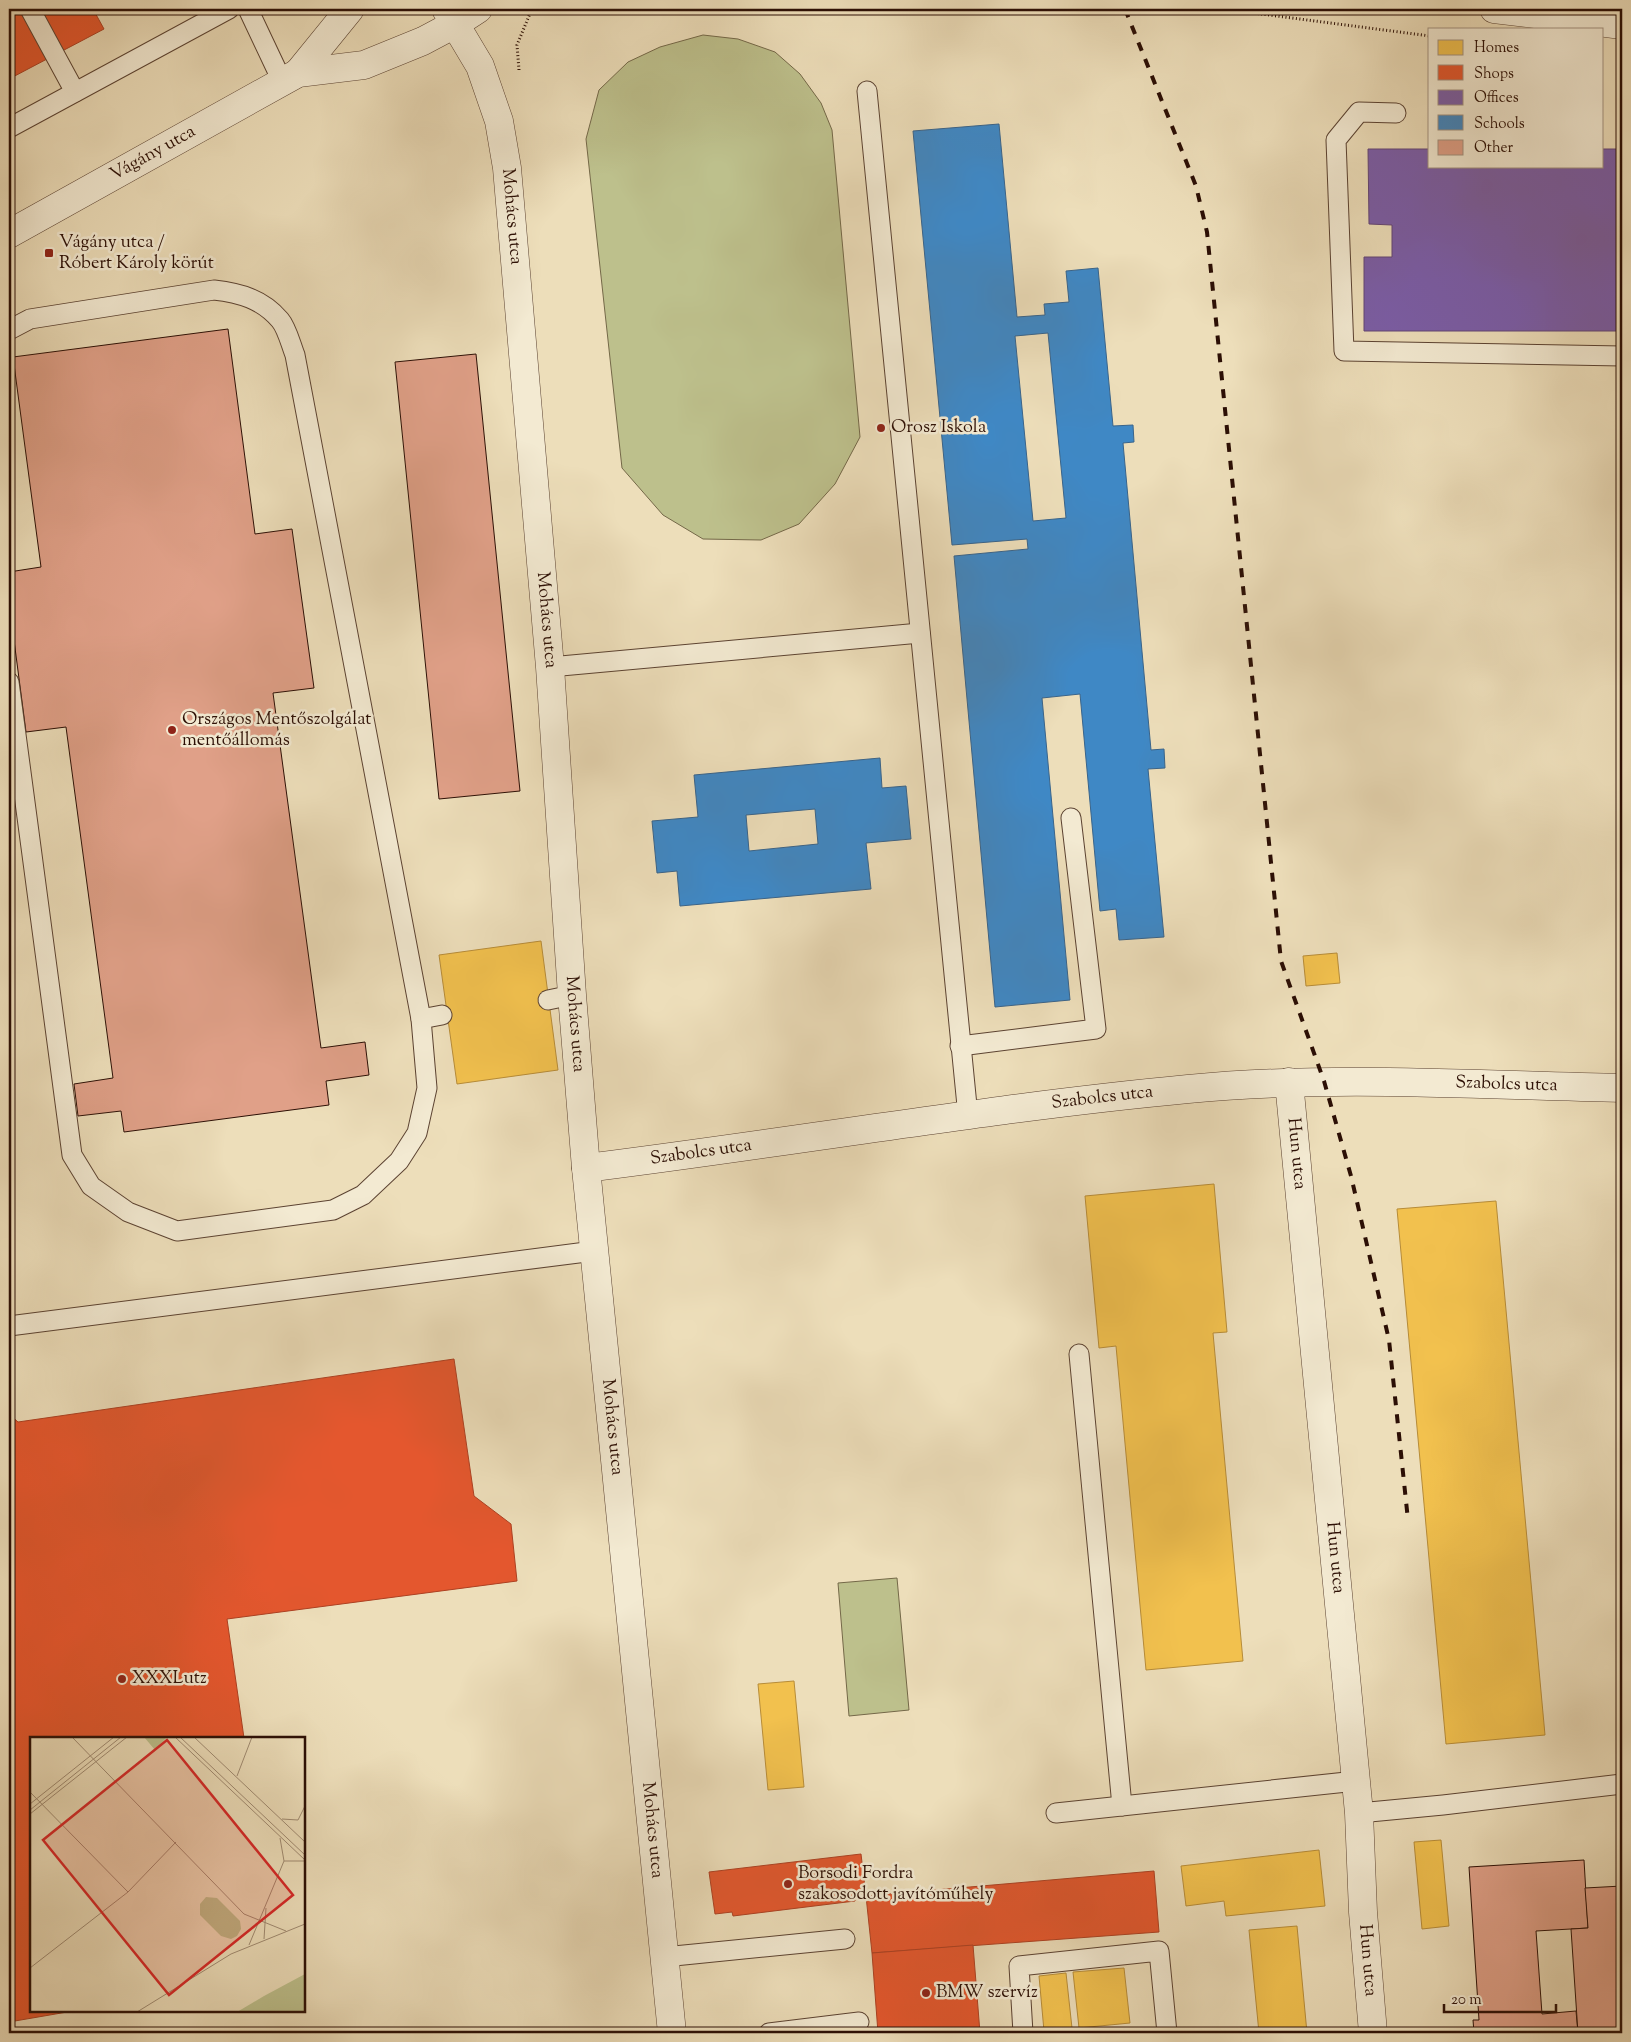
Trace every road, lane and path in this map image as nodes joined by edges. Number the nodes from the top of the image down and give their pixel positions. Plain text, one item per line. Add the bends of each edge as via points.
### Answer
1 (30, 9) edge
2 (229, 9) edge
3 (248, 9) edge
4 (350, 9) edge
5 (478, 9) edge
6 (534, 9) edge
7 (1223, 9) edge
8 (1494, 9) edge
9 (450, 16) edge
10 (1622, 25) edge
11 (1428, 36) edge
12 (519, 72) dead end
13 (290, 77) junction
14 (867, 91) dead end
15 (75, 92) junction
16 (1396, 113) dead end
17 (9, 128) edge
18 (9, 234) edge
19 (9, 330) edge
20 (1622, 356) edge
21 (920, 633) junction
22 (550, 667) junction
23 (9, 682) edge
24 (1071, 818) dead end
25 (442, 1015) dead end
26 (421, 1019) junction
27 (960, 1046) junction
28 (1289, 1082) junction
29 (1622, 1088) edge
30 (968, 1116) junction
31 (586, 1168) junction
32 (594, 1251) junction
33 (9, 1326) edge
34 (1080, 1354) dead end
35 (1356, 1780) junction
36 (1622, 1784) edge
37 (1122, 1806) junction
38 (1056, 1813) dead end
39 (1359, 1813) junction
40 (845, 1939) dead end
41 (664, 1957) junction
42 (860, 2022) dead end
43 (672, 2033) edge
44 (769, 2033) edge
45 (1023, 2033) edge
46 (1167, 2033) edge
47 (1374, 2033) edge

1 - 15 lane
2 - 15 lane
3 - 13 lane
4 - 13 street, Vágány utca
5 - 9 street, Vágány utca
6 - 12 path via 517,45
7 - 11 path
8 - 10 street
9 - 13 street, Vágány utca via 423,41 364,65
9 - 22 street, Mohács utca via 480,66 498,121 507,168
13 - 18 street, Vágány utca
14 - 21 lane
15 - 17 lane
16 - 20 lane via 1359,112 1336,140 1344,351
19 - 26 lane via 30,319 214,290 240,293 260,302 281,320 295,355
21 - 22 lane
21 - 27 lane
22 - 31 street, Mohács utca via 560,997
23 - 26 lane via 72,1156 91,1186 128,1212 177,1231 333,1210 363,1195 399,1161 417,1133 428,1088
24 - 27 lane via 1096,1030
25 - 26 lane
27 - 30 lane
28 - 29 street, Szabolcs utca
28 - 30 street, Szabolcs utca via 1189,1089
28 - 35 street, Hun utca
30 - 31 street, Szabolcs utca
31 - 32 street, Mohács utca
32 - 33 lane
32 - 41 street, Mohács utca
34 - 37 lane
35 - 37 lane
35 - 39 street, Hun utca
36 - 39 lane
37 - 38 lane
39 - 47 street, Hun utca via 1363,1912
40 - 41 lane
41 - 43 street, Mohács utca
42 - 44 lane
45 - 46 lane via 1019,1966 1159,1951

